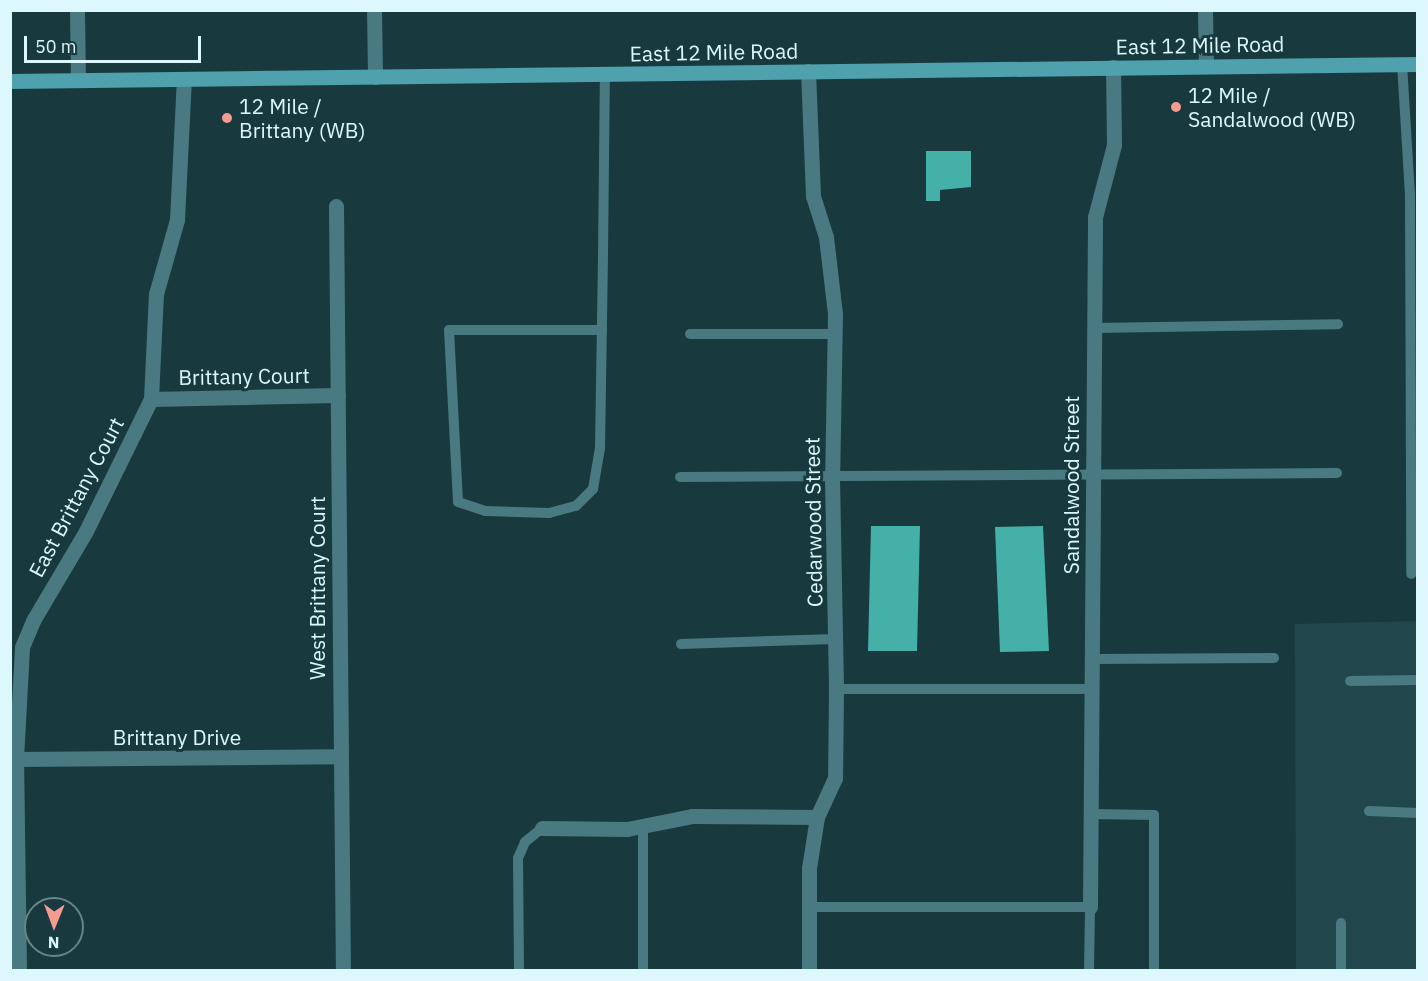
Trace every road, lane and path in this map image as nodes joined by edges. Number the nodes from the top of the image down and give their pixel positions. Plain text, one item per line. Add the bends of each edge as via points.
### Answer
1 (77, 10) edge
2 (374, 10) edge
3 (1205, 10) edge
4 (1402, 64) junction
5 (1418, 64) edge
6 (1206, 66) junction
7 (1113, 67) junction
8 (808, 71) junction
9 (604, 75) junction
10 (375, 77) junction
11 (184, 79) junction
12 (78, 80) junction
13 (10, 81) edge
14 (336, 206) dead end
15 (1338, 324) dead end
16 (1093, 328) junction
17 (602, 330) junction
18 (690, 334) dead end
19 (835, 334) junction
20 (338, 395) junction
21 (151, 399) junction
22 (1091, 473) junction
23 (1337, 473) dead end
24 (680, 477) dead end
25 (832, 478) junction
26 (1411, 574) dead end
27 (835, 639) junction
28 (681, 644) dead end
29 (1274, 658) dead end
30 (1091, 659) junction
31 (1418, 680) edge
32 (1350, 681) dead end
33 (1091, 688) junction
34 (837, 689) junction
35 (339, 756) junction
36 (16, 759) junction
37 (1369, 811) dead end
38 (1418, 813) edge
39 (1090, 814) junction
40 (817, 817) junction
41 (644, 825) junction
42 (542, 828) joint
43 (809, 907) junction
44 (1090, 907) junction
45 (1341, 923) dead end
46 (14, 942) edge
47 (19, 970) edge
48 (343, 970) edge
49 (519, 970) edge
50 (643, 970) edge
51 (809, 970) edge
52 (1089, 970) edge
53 (1154, 970) edge
54 (1341, 970) edge

1 - 12 street
2 - 10 street
3 - 6 street
4 - 5 main road, East 12 Mile Road
4 - 6 main road, East 12 Mile Road
4 - 26 lane via 1410,195
6 - 7 main road, East 12 Mile Road
7 - 8 main road, East 12 Mile Road
7 - 16 street, Sandalwood Street via 1114,145 1095,217
8 - 9 main road, East 12 Mile Road
8 - 19 street, Cedarwood Street via 813,196 826,237
9 - 10 main road, East 12 Mile Road
9 - 17 lane
10 - 11 main road, East 12 Mile Road
11 - 12 main road, East 12 Mile Road
11 - 21 street, East Brittany Court via 177,220 156,294
12 - 13 main road, East 12 Mile Road
14 - 20 street, West Brittany Court
15 - 16 lane
16 - 22 street, Sandalwood Street
17 - 17 lane via 600,448 593,489 576,506 549,513 485,511 458,502 449,330
18 - 19 lane
19 - 25 street, Cedarwood Street
20 - 21 street, Brittany Court
20 - 35 street, West Brittany Court
21 - 36 street, East Brittany Court via 86,531 34,619 22,647
22 - 23 lane
22 - 25 lane
22 - 30 street, Sandalwood Street
24 - 25 lane
25 - 27 street, Cedarwood Street
27 - 28 lane
27 - 34 street, Cedarwood Street
29 - 30 lane
30 - 33 street, Sandalwood Street
31 - 32 lane
33 - 34 lane
33 - 39 street, Sandalwood Street
34 - 40 street, Cedarwood Street via 835,778
35 - 36 street, Brittany Drive
35 - 48 street, West Brittany Court
36 - 46 street, East Brittany Court
37 - 38 lane
39 - 44 street, Sandalwood Street
39 - 53 lane via 1154,815
40 - 41 street via 692,816
40 - 43 street, Cedarwood Street via 809,868
41 - 42 street
41 - 50 lane
42 - 49 lane via 525,842 518,858
43 - 44 lane
43 - 51 street, Cedarwood Street
44 - 52 lane
45 - 54 lane
46 - 47 street, East Brittany Court

